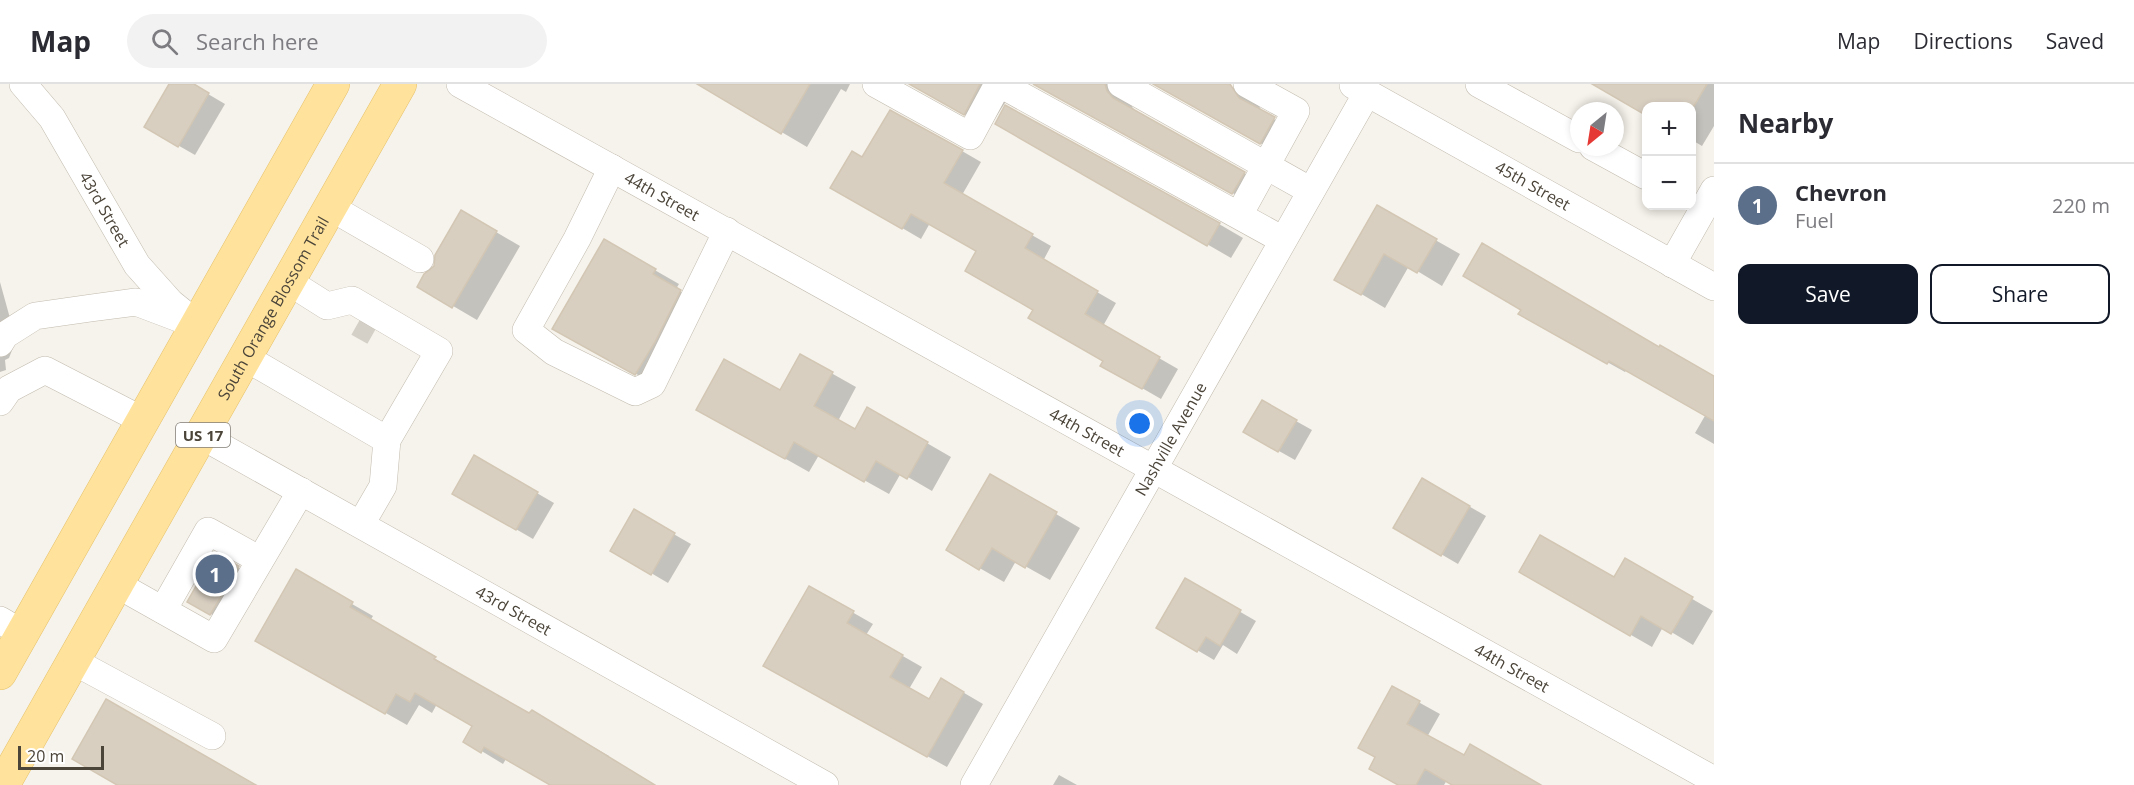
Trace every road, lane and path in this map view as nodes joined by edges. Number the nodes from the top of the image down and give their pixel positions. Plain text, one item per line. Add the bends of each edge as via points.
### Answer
1 (333, 84) edge
2 (400, 84) edge
3 (460, 84) edge
4 (876, 84) edge
5 (999, 84) edge
6 (1121, 84) edge
7 (1247, 84) edge
8 (30, 87) edge
9 (1494, 87) edge
10 (1360, 88) edge
11 (1570, 133) edge
12 (1610, 156) edge
13 (1266, 165) junction
14 (612, 168) junction
15 (1642, 173) edge
16 (1311, 191) junction
17 (1703, 200) edge
18 (330, 207) junction
19 (1239, 215) junction
20 (727, 231) junction
21 (1283, 240) junction
22 (420, 259) dead end
23 (1672, 264) junction
24 (289, 282) junction
25 (1714, 287) edge
26 (327, 306) junction
27 (197, 324) junction
28 (403, 330) junction
29 (0, 342) edge
30 (246, 358) junction
31 (0, 402) edge
32 (142, 420) junction
33 (202, 436) junction
34 (387, 440) junction
35 (1153, 467) junction
36 (301, 491) junction
37 (361, 524) junction
38 (248, 573) junction
39 (118, 585) junction
40 (163, 610) junction
41 (11, 626) edge
42 (73, 661) junction
43 (0, 673) edge
44 (212, 736) dead end
45 (1714, 780) edge
46 (3, 785) edge
47 (825, 785) edge
48 (974, 785) edge

1 - 27 main road
2 - 18 main road, South Orange Blossom Trail / US 17
3 - 14 street, 44th Street
4 - 5 street via 970,136
5 - 19 street
6 - 13 street
7 - 13 street via 1296,111
8 - 27 street, 43rd Street via 137,265 171,303
9 - 11 street
10 - 16 street, Nashville Avenue
10 - 23 street, 45th Street
12 - 15 street
13 - 16 street
13 - 19 street
14 - 20 street, 44th Street
14 - 20 street via 526,330 554,352 634,392 652,384
16 - 21 street, Nashville Avenue
17 - 23 street
18 - 22 street
18 - 24 main road, South Orange Blossom Trail / US 17
19 - 21 street
20 - 35 street, 44th Street
21 - 35 street, Nashville Avenue
23 - 25 street, 45th Street
24 - 26 street
24 - 30 main road, South Orange Blossom Trail / US 17
26 - 28 street via 352,300
26 - 28 street via 385,338
27 - 29 street via 124,303 35,315
27 - 32 main road
28 - 34 street via 439,351
30 - 33 main road, South Orange Blossom Trail / US 17
30 - 34 street
31 - 32 street via 9,389 45,370
32 - 41 main road
33 - 36 street, 43rd Street
33 - 39 main road, South Orange Blossom Trail / US 17
34 - 37 street via 383,486
35 - 45 street, 44th Street
35 - 48 street, Nashville Avenue
36 - 37 street, 43rd Street
36 - 38 street
37 - 47 street, 43rd Street
38 - 40 street via 214,639
38 - 40 street via 208,531 192,578
39 - 40 street
39 - 42 main road, South Orange Blossom Trail / US 17
41 - 43 main road
42 - 44 street
42 - 46 main road, South Orange Blossom Trail / US 17

